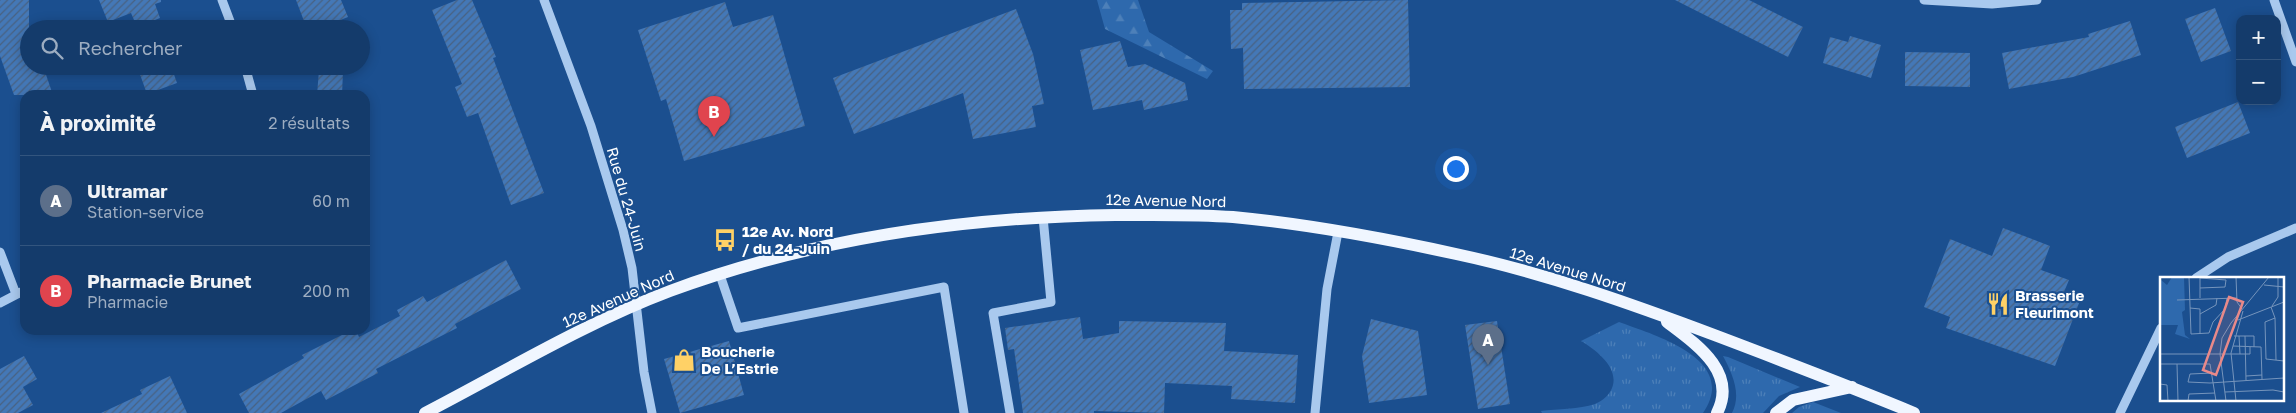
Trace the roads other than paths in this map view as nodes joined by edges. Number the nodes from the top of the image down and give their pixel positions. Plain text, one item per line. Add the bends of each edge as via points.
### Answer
1 (222, 0) edge
2 (544, 0) edge
3 (1924, 0) edge
4 (2036, 0) edge
5 (2274, 0) edge
6 (230, 20) edge
7 (2296, 62) edge
8 (247, 75) edge
9 (252, 90) edge
10 (1043, 217) junction
11 (2296, 228) edge
12 (1338, 232) junction
13 (0, 252) edge
14 (720, 275) junction
15 (2198, 277) edge
16 (20, 292) edge
17 (16, 294) junction
18 (0, 303) edge
19 (636, 304) junction
20 (1657, 314) junction
21 (2160, 330) edge
22 (1852, 388) junction
23 (425, 413) edge
24 (652, 413) edge
25 (964, 413) edge
26 (1010, 413) edge
27 (1315, 413) edge
28 (1717, 413) edge
29 (1776, 413) edge
30 (1914, 413) edge
31 (2120, 413) edge

1 - 6 street
2 - 19 street, Rue du 24-Juin via 611,188 632,268
3 - 4 street via 1992,4
5 - 7 street
8 - 9 street
10 - 12 main road, 12e Avenue Nord via 1185,214
10 - 14 main road, 12e Avenue Nord via 873,238 770,260
10 - 26 street via 1050,302 993,313
11 - 15 street via 2228,257
12 - 20 main road, 12e Avenue Nord via 1468,257 1598,293
12 - 27 street via 1327,289
13 - 17 street
14 - 19 main road, 12e Avenue Nord
14 - 25 street via 738,328 944,287
16 - 17 street
17 - 18 street
19 - 23 main road, 12e Avenue Nord via 514,364
19 - 24 street, Rue du 24-Juin
20 - 22 main road, 12e Avenue Nord
20 - 28 main road via 1712,359 1723,388 1722,404
21 - 31 street
22 - 29 main road via 1793,400
22 - 30 main road, 12e Avenue Nord

